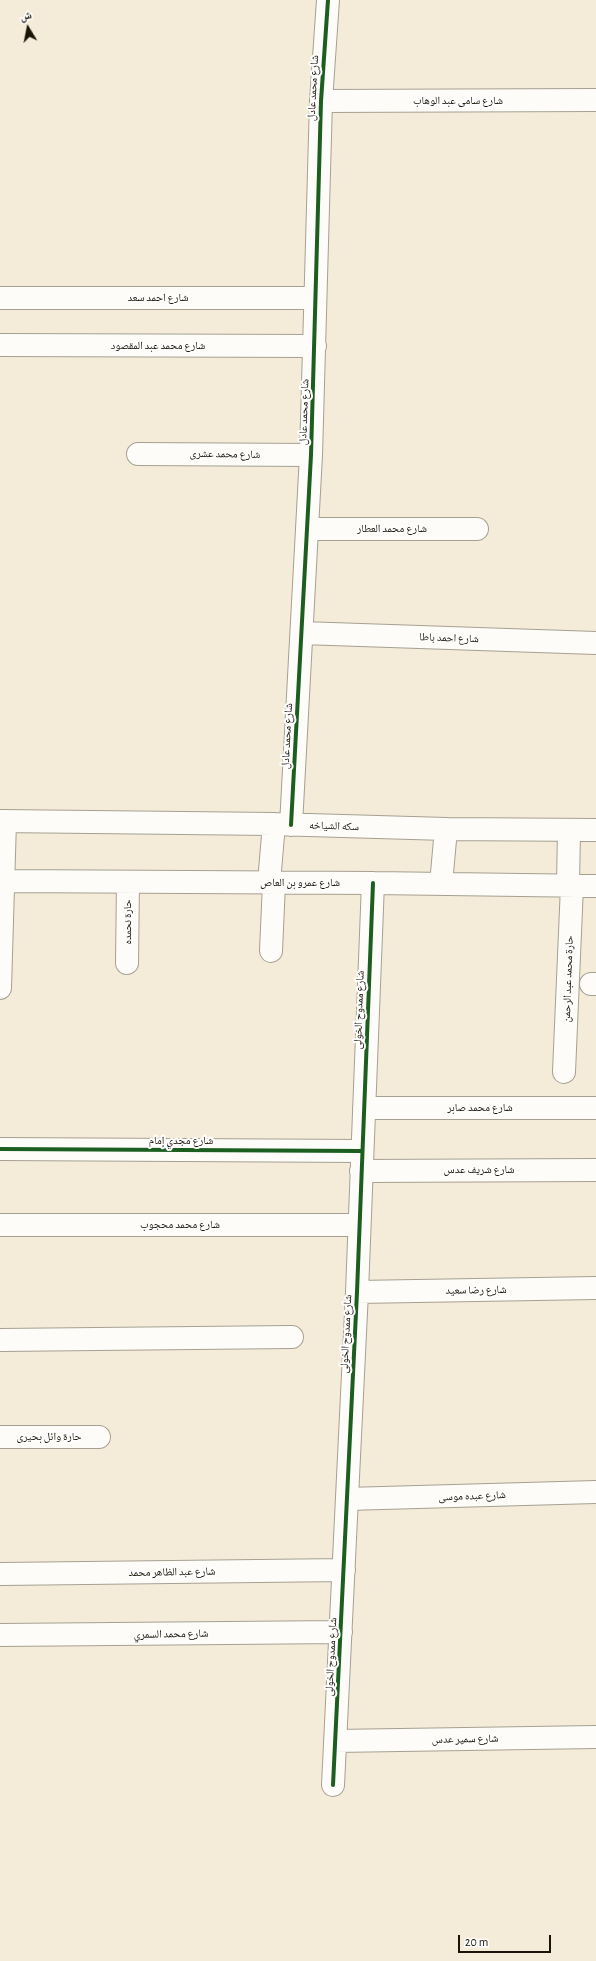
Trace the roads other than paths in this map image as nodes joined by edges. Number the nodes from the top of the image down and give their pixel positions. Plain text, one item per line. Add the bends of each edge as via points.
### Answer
1 (328, 0) edge
2 (596, 100) edge
3 (321, 101) junction
4 (0, 298) edge
5 (315, 298) junction
6 (0, 345) edge
7 (315, 346) junction
8 (138, 454) dead end
9 (311, 455) junction
10 (307, 529) junction
11 (477, 529) dead end
12 (302, 633) junction
13 (596, 643) edge
14 (2, 821) edge
15 (283, 825) junction
16 (446, 829) junction
17 (569, 830) junction
18 (596, 830) edge
19 (3, 881) junction
20 (128, 882) junction
21 (272, 883) junction
22 (373, 883) junction
23 (441, 884) junction
24 (570, 886) junction
25 (596, 886) edge
26 (271, 951) dead end
27 (128, 962) dead end
28 (0, 988) edge
29 (564, 1072) dead end
30 (364, 1108) junction
31 (596, 1108) edge
32 (0, 1149) edge
33 (362, 1161) junction
34 (596, 1170) edge
35 (0, 1225) edge
36 (359, 1225) junction
37 (596, 1288) edge
38 (357, 1292) junction
39 (292, 1337) dead end
40 (0, 1340) edge
41 (0, 1437) edge
42 (99, 1437) dead end
43 (596, 1492) edge
44 (347, 1499) junction
45 (344, 1570) junction
46 (0, 1574) edge
47 (341, 1632) junction
48 (0, 1635) edge
49 (596, 1737) edge
50 (335, 1741) junction
51 (333, 1785) dead end

1 - 3 street, شارع محمد عادل
2 - 3 street, شارع سامى عبد الوهاب
3 - 5 street, شارع محمد عادل
4 - 5 street, شارع احمد سعد
5 - 7 street, شارع محمد عادل
6 - 7 street, شارع محمد عبد المقصود
7 - 9 street, شارع محمد عادل
8 - 9 street, شارع محمد عشرى
9 - 10 street, شارع محمد عادل
10 - 11 street, شارع محمد العطار
10 - 12 street, شارع محمد عادل
12 - 13 street, شارع احمد باطا
12 - 15 street, شارع محمد عادل
14 - 15 street, سكه الشياخه
14 - 19 street
15 - 16 street, سكه الشياخه
15 - 21 street, شارع محمد عادل
16 - 17 street, سكه الشياخه
16 - 23 street
17 - 18 street, سكه الشياخه
17 - 24 street, حارة محمد عبد الرحمن
19 - 20 street, شارع عمرو بن العاص
19 - 28 street
20 - 21 street, شارع عمرو بن العاص
20 - 27 street, حارة نحمده
21 - 22 street, شارع عمرو بن العاص
21 - 26 street, شارع محمد عادل
22 - 23 street, شارع عمرو بن العاص
22 - 30 street, شارع ممدوح الخولى
23 - 24 street, شارع عمرو بن العاص
24 - 25 street, شارع عمرو بن العاص
24 - 29 street, حارة محمد عبد الرحمن
30 - 31 street, شارع محمد صابر
30 - 33 street, شارع ممدوح الخولى
32 - 33 street, شارع مجدي إمام
33 - 34 street, شارع شريف عدس
33 - 36 street, شارع ممدوح الخولى
35 - 36 street, شارع محمد محجوب
36 - 38 street, شارع ممدوح الخولى
37 - 38 street, شارع رضا سعيد
38 - 44 street, شارع ممدوح الخولى
39 - 40 street
41 - 42 street, حارة وائل بحيرى
43 - 44 street, شارع عبده موسى
44 - 45 street, شارع ممدوح الخولى
45 - 46 street, شارع عبد الظاهر محمد
45 - 47 street, شارع ممدوح الخولى
47 - 48 street, شارع محمد السمري
47 - 50 street, شارع ممدوح الخولى
49 - 50 street, شارع سمير عدس
50 - 51 street, شارع ممدوح الخولى

